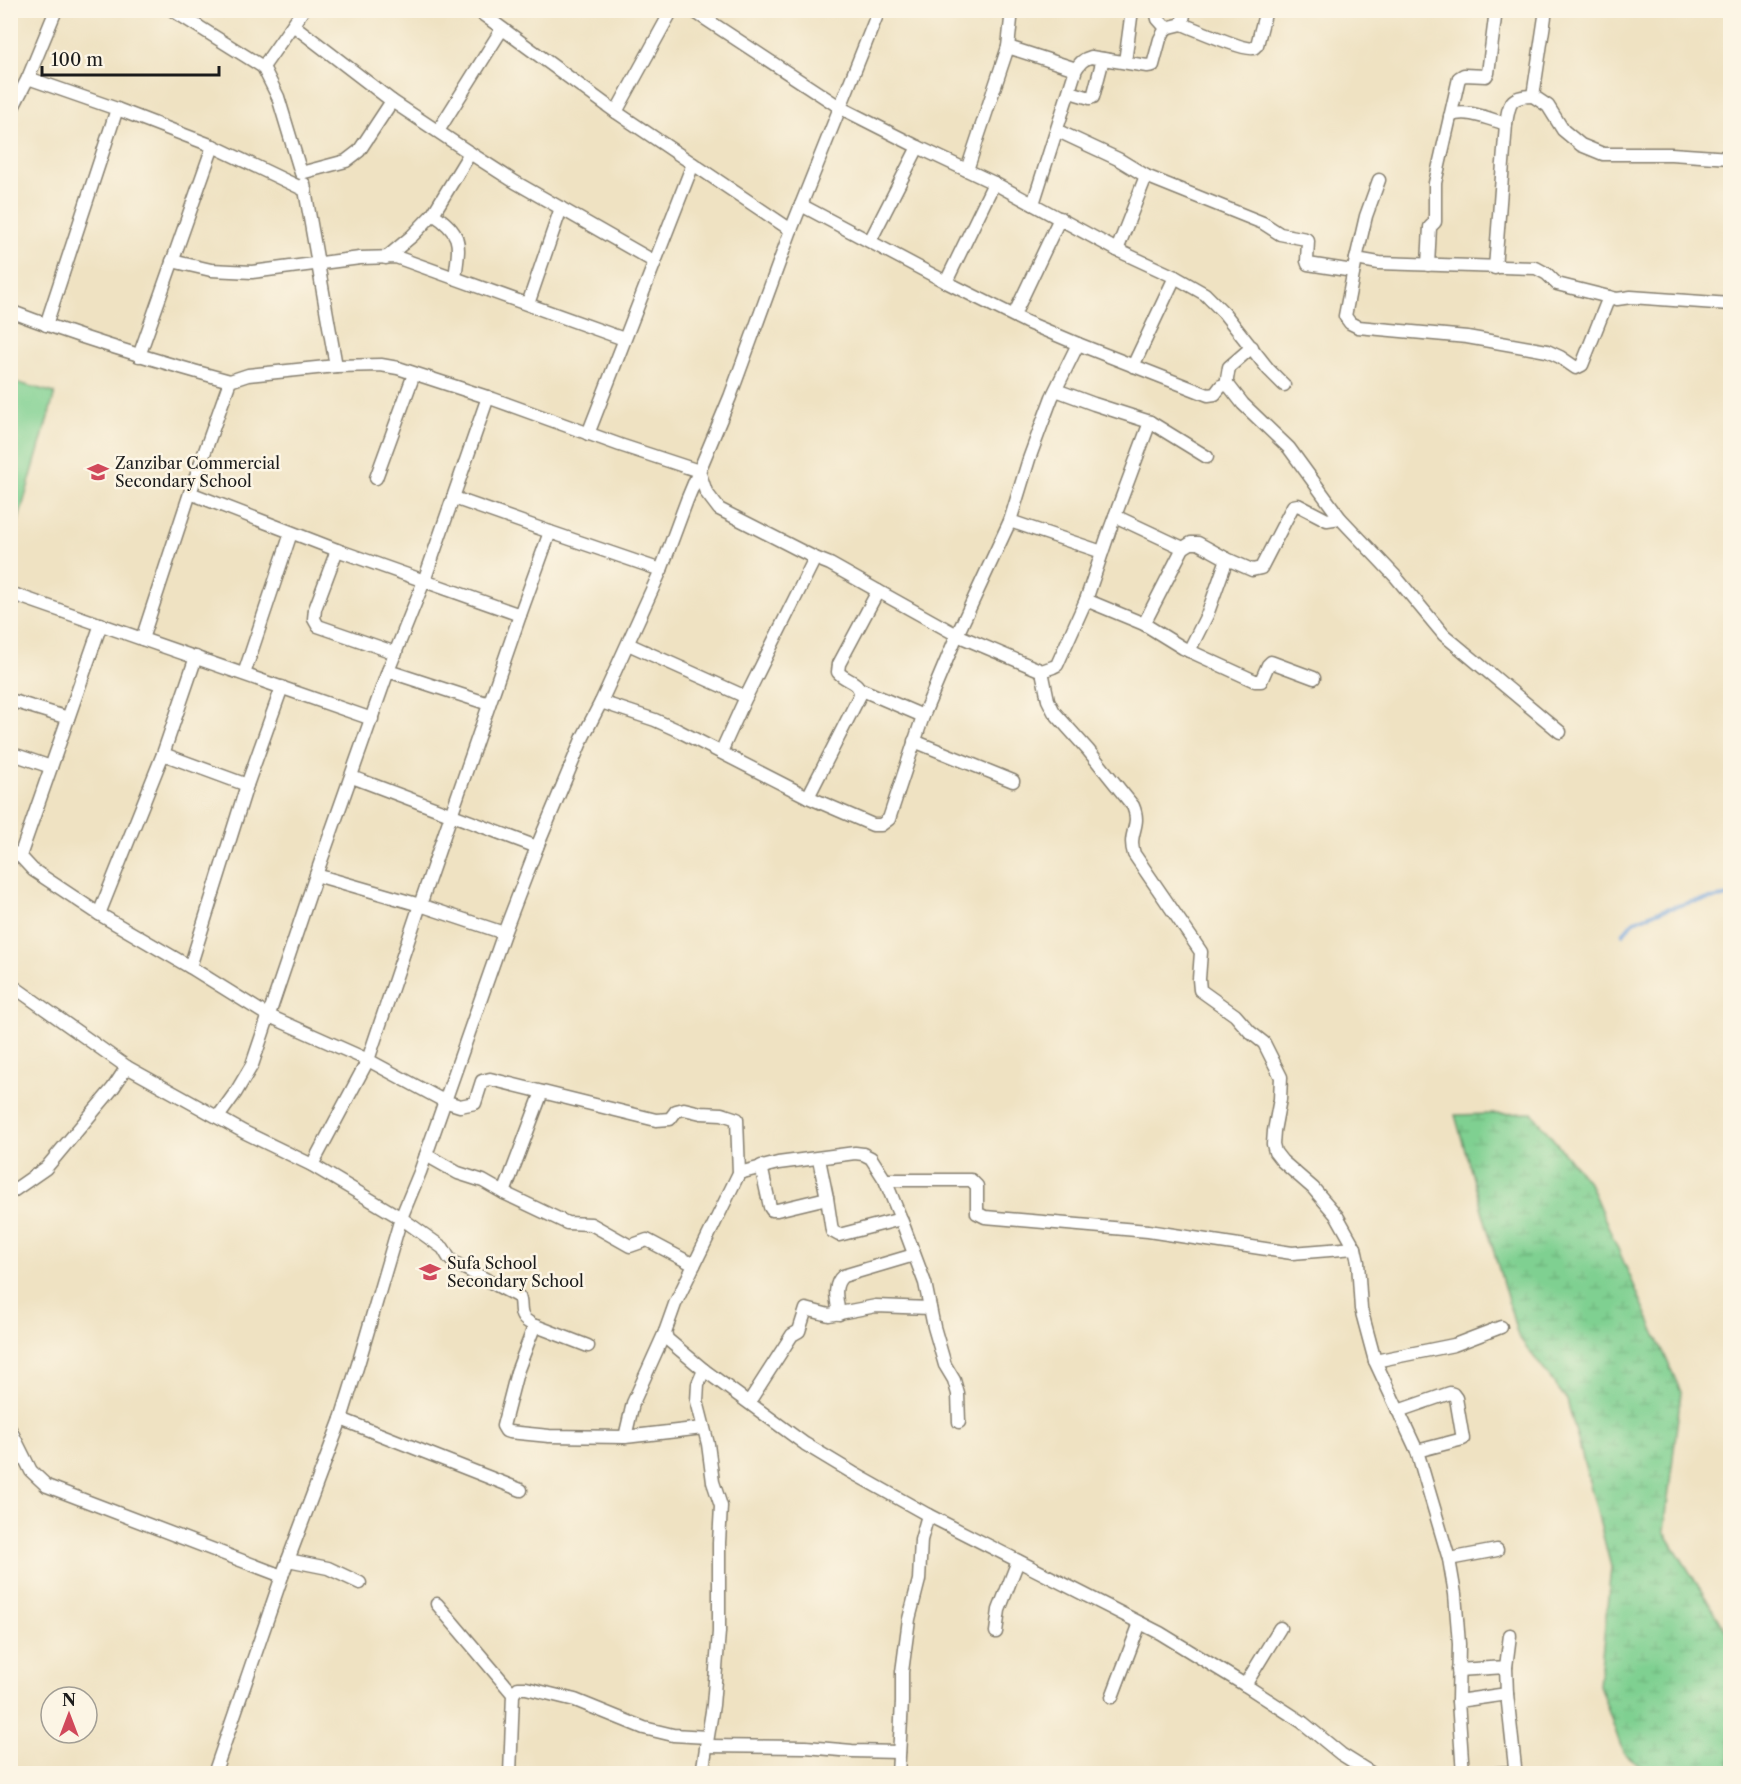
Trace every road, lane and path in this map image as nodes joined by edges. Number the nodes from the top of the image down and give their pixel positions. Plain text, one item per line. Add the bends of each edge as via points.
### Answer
1 (56, 10) edge
2 (303, 10) edge
3 (477, 10) edge
4 (672, 10) edge
5 (692, 10) edge
6 (879, 10) edge
7 (1012, 10) edge
8 (1132, 10) edge
9 (1156, 10) edge
10 (1185, 10) edge
11 (1266, 10) edge
12 (1496, 10) edge
13 (1546, 10) edge
14 (179, 12) edge
15 (1182, 24) junction
16 (293, 25) junction
17 (1167, 28) junction
18 (502, 29) junction
19 (1008, 47) junction
20 (1103, 59) junction
21 (1125, 62) junction
22 (263, 67) junction
23 (1076, 69) junction
24 (28, 78) junction
25 (1070, 92) junction
26 (1533, 96) junction
27 (392, 101) junction
28 (841, 108) junction
29 (117, 110) junction
30 (616, 112) junction
31 (10, 114) edge
32 (1450, 116) junction
33 (1506, 124) junction
34 (438, 131) junction
35 (1058, 131) junction
36 (213, 146) junction
37 (918, 147) junction
38 (470, 153) junction
39 (1731, 158) edge
40 (693, 164) junction
41 (967, 170) junction
42 (302, 173) junction
43 (1146, 176) junction
44 (1379, 180) dead end
45 (994, 183) junction
46 (305, 190) junction
47 (1034, 204) junction
48 (801, 205) junction
49 (561, 208) junction
50 (433, 214) junction
51 (1060, 218) junction
52 (791, 230) junction
53 (870, 241) junction
54 (1117, 250) junction
55 (386, 258) junction
56 (172, 261) junction
57 (656, 262) junction
58 (318, 264) junction
59 (1354, 265) junction
60 (1428, 265) junction
61 (1495, 268) junction
62 (1175, 277) junction
63 (455, 278) junction
64 (946, 282) junction
65 (1609, 297) junction
66 (528, 304) junction
67 (1731, 304) edge
68 (10, 311) edge
69 (1014, 315) junction
70 (46, 325) junction
71 (624, 339) junction
72 (1078, 344) junction
73 (1252, 347) junction
74 (140, 356) junction
75 (336, 366) junction
76 (1133, 366) junction
77 (414, 374) junction
78 (230, 381) junction
79 (1226, 385) junction
80 (1284, 385) dead end
81 (1056, 390) junction
82 (488, 397) junction
83 (1150, 422) junction
84 (588, 434) junction
85 (1207, 457) dead end
86 (699, 471) junction
87 (376, 478) dead end
88 (190, 493) junction
89 (454, 498) junction
90 (1115, 516) junction
91 (1340, 518) junction
92 (1010, 521) junction
93 (550, 532) junction
94 (291, 533) junction
95 (1183, 548) junction
96 (337, 550) junction
97 (1102, 552) junction
98 (815, 558) junction
99 (1227, 559) junction
100 (661, 570) junction
101 (424, 581) junction
102 (878, 591) junction
103 (11, 594) edge
104 (1086, 600) junction
105 (520, 615) junction
106 (101, 624) junction
107 (1144, 624) junction
108 (957, 635) junction
109 (142, 639) junction
110 (628, 644) junction
111 (1189, 651) junction
112 (396, 653) junction
113 (196, 657) junction
114 (388, 671) junction
115 (1042, 671) junction
116 (244, 674) junction
117 (1314, 678) dead end
118 (282, 687) junction
119 (860, 689) junction
120 (746, 697) junction
121 (10, 700) edge
122 (601, 702) junction
123 (489, 704) junction
124 (923, 716) junction
125 (68, 718) junction
126 (372, 718) junction
127 (1560, 732) dead end
128 (914, 741) junction
129 (721, 752) junction
130 (10, 753) edge
131 (163, 754) junction
132 (51, 768) junction
133 (352, 777) junction
134 (1012, 781) dead end
135 (247, 786) junction
136 (808, 797) junction
137 (451, 814) junction
138 (537, 847) junction
139 (15, 854) edge
140 (316, 874) junction
141 (420, 905) junction
142 (99, 914) junction
143 (504, 933) junction
144 (190, 967) junction
145 (10, 984) edge
146 (267, 1016) junction
147 (368, 1060) junction
148 (127, 1067) junction
149 (542, 1092) junction
150 (444, 1101) junction
151 (218, 1117) junction
152 (426, 1155) junction
153 (819, 1159) junction
154 (312, 1165) junction
155 (761, 1166) junction
156 (739, 1173) junction
157 (885, 1180) junction
158 (10, 1193) edge
159 (504, 1193) junction
160 (827, 1198) junction
161 (401, 1218) junction
162 (901, 1220) junction
163 (1355, 1248) junction
164 (914, 1255) junction
165 (694, 1265) junction
166 (930, 1308) junction
167 (839, 1314) junction
168 (535, 1327) junction
169 (1502, 1327) dead end
170 (665, 1332) junction
171 (588, 1346) dead end
172 (1374, 1361) junction
173 (704, 1370) junction
174 (749, 1402) junction
175 (1398, 1411) junction
176 (341, 1419) junction
177 (959, 1422) dead end
178 (703, 1428) junction
179 (10, 1429) edge
180 (626, 1437) junction
181 (1417, 1451) junction
182 (521, 1490) dead end
183 (928, 1515) junction
184 (1497, 1550) dead end
185 (1449, 1559) junction
186 (288, 1560) junction
187 (1018, 1561) junction
188 (282, 1576) junction
189 (360, 1583) dead end
190 (437, 1604) dead end
191 (1140, 1623) junction
192 (1280, 1628) dead end
193 (996, 1632) dead end
194 (1510, 1635) dead end
195 (1506, 1667) junction
196 (1458, 1670) junction
197 (1245, 1685) junction
198 (513, 1694) junction
199 (1507, 1694) junction
200 (1112, 1697) dead end
201 (1458, 1701) junction
202 (706, 1742) junction
203 (898, 1752) junction
204 (214, 1773) edge
205 (510, 1773) edge
206 (703, 1773) edge
207 (898, 1773) edge
208 (1373, 1773) edge
209 (1462, 1773) edge
210 (1488, 1773) edge

1 - 24 street
2 - 16 street
3 - 18 street
4 - 30 street
5 - 28 street
6 - 28 street
7 - 19 street
8 - 21 street
9 - 17 street
10 - 15 street
11 - 15 street via 1257,45 1251,49
12 - 32 street via 1488,74 1459,78
13 - 26 street
14 - 22 street
15 - 17 street
16 - 22 street
16 - 27 street
17 - 21 street via 1153,65
18 - 30 street
18 - 34 street
19 - 23 street
19 - 41 street
20 - 21 street
20 - 23 street via 1085,58
20 - 25 street via 1093,97
22 - 42 street via 278,96
23 - 25 street
24 - 29 street
24 - 31 street
25 - 35 street
26 - 33 street via 1514,99
26 - 39 street via 1548,106 1563,130 1581,145 1603,154
27 - 34 street
27 - 42 street via 359,151 346,161
28 - 37 street
28 - 48 street
29 - 36 street
29 - 70 street
30 - 40 street
32 - 33 street via 1464,113
32 - 60 street via 1435,183 1435,222 1430,227
33 - 61 street
34 - 38 street
35 - 43 street
35 - 47 street
36 - 46 street
36 - 56 street
37 - 41 street
37 - 53 street
38 - 49 street
38 - 50 street
40 - 52 street
40 - 57 street
41 - 45 street
42 - 46 street
43 - 54 street
43 - 59 street via 1263,223 1280,234 1306,239 1308,264
44 - 59 street
45 - 47 street
45 - 64 street
46 - 58 street
47 - 51 street
48 - 52 street
48 - 53 street
49 - 57 street
49 - 66 street
50 - 55 street
50 - 63 street via 449,224 455,236 459,248
51 - 54 street
51 - 69 street
52 - 86 street
53 - 64 street
54 - 62 street
55 - 58 street
55 - 63 street via 396,257
56 - 58 street via 211,270 252,272
56 - 74 street
57 - 71 street
58 - 75 street
59 - 60 street
59 - 65 street via 1345,316 1358,327 1467,337 1547,351 1576,368 1582,365
60 - 61 street
61 - 65 street via 1536,268 1557,284
62 - 73 street via 1205,294
62 - 76 street
63 - 66 street
64 - 69 street
65 - 67 street
66 - 71 street
68 - 70 street
69 - 72 street
70 - 74 street
71 - 84 street
72 - 76 street
72 - 81 street
73 - 79 street via 1229,367
73 - 80 street
74 - 78 street
75 - 77 street via 381,365
75 - 78 street via 248,375
76 - 79 street via 1208,395
77 - 82 street
77 - 87 street
78 - 88 street
79 - 91 street via 1289,448
81 - 83 street
81 - 92 street
82 - 84 street
82 - 89 street
83 - 85 street
83 - 90 street
84 - 86 street
86 - 98 street via 706,492 718,509
86 - 100 street
88 - 94 street
88 - 109 street
89 - 93 street
89 - 101 street
90 - 95 street
90 - 97 street
91 - 99 street via 1327,520 1295,505 1260,568 1252,570
91 - 127 street via 1444,635
92 - 97 street
92 - 108 street
93 - 100 street
93 - 105 street
94 - 96 street
94 - 116 street
95 - 99 street via 1198,543
95 - 107 street
96 - 101 street
96 - 112 street via 315,609 318,626
97 - 104 street
98 - 102 street
98 - 120 street
99 - 111 street
100 - 110 street
101 - 105 street
101 - 112 street
102 - 108 street
102 - 119 street via 839,664 838,672 856,682
103 - 106 street
104 - 107 street
104 - 115 street via 1057,664
105 - 123 street
106 - 109 street
106 - 125 street
107 - 111 street
108 - 115 street
108 - 124 street
109 - 113 street
110 - 120 street
110 - 122 street
111 - 117 street via 1255,681 1261,681 1271,662
112 - 114 street
113 - 116 street
113 - 131 street
114 - 123 street
114 - 126 street
115 - 163 street via 1054,712 1133,806 1137,815 1131,838 1134,854 1201,952 1200,990 1235,1015 1264,1043 1274,1062 1281,1077 1275,1152 1337,1216
116 - 118 street
118 - 126 street
118 - 135 street
119 - 124 street
119 - 136 street
120 - 129 street
121 - 125 street
122 - 129 street via 655,720
122 - 138 street
123 - 137 street
124 - 128 street
125 - 132 street
126 - 133 street
128 - 134 street
128 - 136 street via 889,819 881,825
129 - 136 street
130 - 132 street
131 - 135 street
131 - 142 street
132 - 139 street
133 - 137 street
133 - 140 street
135 - 144 street
137 - 138 street
137 - 141 street
138 - 143 street
139 - 142 street
140 - 141 street
140 - 146 street
141 - 143 street
141 - 147 street
142 - 144 street
143 - 150 street
144 - 146 street
145 - 148 street
146 - 147 street
146 - 151 street via 252,1065
147 - 150 street
147 - 154 street
148 - 151 street
148 - 158 street via 46,1168
149 - 150 street via 489,1079 482,1081 475,1103 460,1106
149 - 156 street via 656,1120 670,1119 676,1111 684,1109 737,1119
149 - 159 street
150 - 152 street
151 - 154 street
152 - 159 street
152 - 161 street
153 - 155 street
153 - 157 street via 863,1154 871,1158
153 - 160 street
154 - 161 street
155 - 156 street
155 - 160 street via 772,1210
156 - 165 street
157 - 162 street
157 - 163 street via 971,1180 977,1186 977,1213 985,1217 1148,1231 1292,1253
159 - 165 street via 567,1223 591,1224 630,1246 647,1240
160 - 162 street via 832,1231 839,1236
161 - 168 street via 443,1248 453,1262 519,1297 523,1318
161 - 176 street
162 - 164 street
163 - 172 street via 1361,1310
164 - 166 street
164 - 167 street via 839,1279
165 - 170 street
166 - 167 street via 876,1306
166 - 177 street via 945,1365 958,1394
167 - 174 street via 806,1309 799,1331 792,1335
168 - 171 street
168 - 180 street via 517,1372 503,1426 506,1431 549,1437
169 - 172 street via 1454,1345
170 - 173 street via 667,1339
170 - 180 street via 633,1403
172 - 175 street
173 - 174 street
173 - 178 street via 697,1401
174 - 183 street via 805,1444
175 - 181 street
175 - 181 street via 1450,1393 1456,1398 1463,1439
176 - 182 street
176 - 186 street
178 - 180 street
178 - 202 street via 721,1506 720,1632
179 - 188 street via 31,1471 47,1486
181 - 185 street
183 - 187 street
183 - 203 street via 905,1642
184 - 185 street
185 - 196 street via 1455,1594
186 - 188 street
186 - 189 street via 327,1568
187 - 191 street
187 - 193 street via 999,1611
188 - 204 street
190 - 198 street
191 - 197 street
191 - 200 street
192 - 197 street
194 - 195 street
195 - 196 street
195 - 199 street
196 - 201 street
197 - 208 street
198 - 202 street via 518,1688 526,1688 575,1700 644,1728
198 - 205 street
199 - 201 street
199 - 210 street via 1515,1767 1512,1772
201 - 209 street
202 - 203 street
202 - 206 street
203 - 207 street

